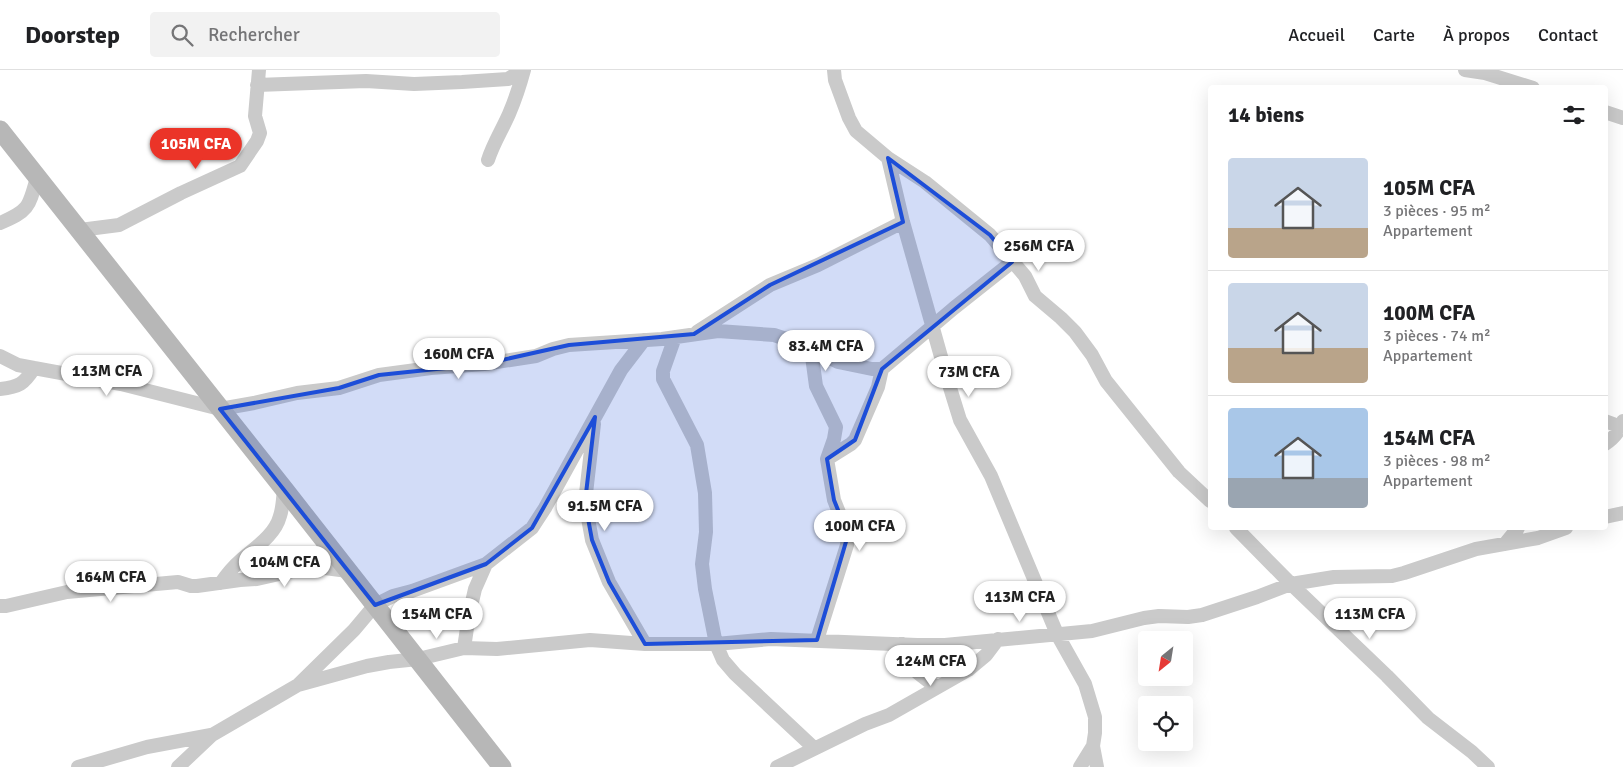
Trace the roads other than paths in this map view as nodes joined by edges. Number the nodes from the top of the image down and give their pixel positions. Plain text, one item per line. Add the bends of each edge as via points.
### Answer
1 (259, 70) edge
2 (523, 70) edge
3 (834, 70) edge
4 (1465, 70) edge
5 (508, 79) junction
6 (257, 85) junction
7 (1523, 85) edge
8 (519, 89) junction
9 (1608, 113) edge
10 (1623, 118) edge
11 (2, 134) edge
12 (888, 158) junction
13 (488, 160) dead end
14 (37, 177) junction
15 (903, 222) junction
16 (0, 223) edge
17 (80, 230) junction
18 (1012, 262) junction
19 (933, 325) junction
20 (694, 334) junction
21 (675, 337) junction
22 (644, 340) junction
23 (811, 349) junction
24 (0, 356) edge
25 (34, 368) junction
26 (882, 369) junction
27 (0, 389) edge
28 (220, 409) junction
29 (595, 415) junction
30 (1608, 422) edge
31 (1622, 424) edge
32 (1608, 442) edge
33 (827, 459) junction
34 (284, 489) junction
35 (1208, 499) edge
36 (1623, 513) edge
37 (1608, 516) edge
38 (1238, 530) edge
39 (1516, 530) edge
40 (1560, 530) edge
41 (1505, 544) junction
42 (486, 564) junction
43 (348, 571) junction
44 (221, 582) junction
45 (1291, 584) junction
46 (375, 605) junction
47 (0, 606) edge
48 (1057, 634) junction
49 (816, 640) junction
50 (998, 640) junction
51 (645, 644) junction
52 (716, 644) junction
53 (902, 644) junction
54 (464, 648) junction
55 (418, 659) junction
56 (918, 673) junction
57 (298, 684) junction
58 (936, 687) junction
59 (916, 698) junction
60 (212, 735) junction
61 (1094, 746) junction
62 (814, 748) junction
63 (78, 767) edge
64 (178, 767) edge
65 (502, 767) edge
66 (777, 767) edge
67 (1080, 767) edge
68 (1097, 767) edge
69 (1488, 767) edge

1 - 6 street
2 - 5 street
2 - 8 street
3 - 12 street via 856,131
4 - 7 street
5 - 6 street via 423,84 366,81
5 - 8 street
6 - 17 street via 255,116 260,133 240,166 119,225
8 - 13 street
9 - 10 street
11 - 14 main road
12 - 15 street
12 - 18 street via 925,182 990,235
14 - 16 street via 27,208 18,216
14 - 17 main road
15 - 19 street
15 - 20 street via 770,285
17 - 28 main road
18 - 19 street
18 - 35 street via 1025,276 1035,296 1075,332 1106,380 1179,472
19 - 26 street
19 - 48 street via 960,420 991,476
20 - 21 street
20 - 23 street via 718,331 774,335
21 - 22 street
21 - 52 street via 663,371 664,379 697,445 705,493 706,532 702,564
22 - 28 street via 569,346 536,356 484,364 379,375 340,388
22 - 29 street via 621,370
23 - 26 street via 838,362
23 - 33 street via 816,386 836,428
24 - 25 street
25 - 27 street via 26,381 14,388
25 - 28 street via 121,384
26 - 33 street via 878,387 855,440
28 - 34 main road
29 - 42 street via 532,528
29 - 51 street via 586,502 592,540 609,582
30 - 31 street
31 - 32 street
33 - 49 street via 834,500 848,535
34 - 43 main road
34 - 44 street via 276,524 259,546
36 - 37 street
38 - 45 street
39 - 41 street
40 - 41 street
41 - 45 street via 1476,549 1404,574 1334,577
42 - 46 street
42 - 54 street via 475,589
43 - 44 street via 317,567 257,579
43 - 46 main road
44 - 47 street via 191,586 178,582 67,592
45 - 48 street via 1202,615 1159,616 1092,631
45 - 69 street via 1428,718
46 - 55 main road
46 - 57 street
48 - 50 street
48 - 61 street via 1085,684 1095,717
49 - 52 street via 771,639
49 - 53 street
50 - 53 street via 945,645
50 - 58 street via 968,670
51 - 52 street
51 - 54 street via 590,640 497,649
52 - 62 street via 723,660 735,674
53 - 56 street
54 - 55 street
55 - 57 street via 367,666
55 - 65 main road
56 - 58 street
56 - 59 street
57 - 60 street
58 - 59 street
59 - 62 street via 889,715
60 - 63 street via 147,747
60 - 64 street
61 - 67 street
61 - 68 street
62 - 66 street

